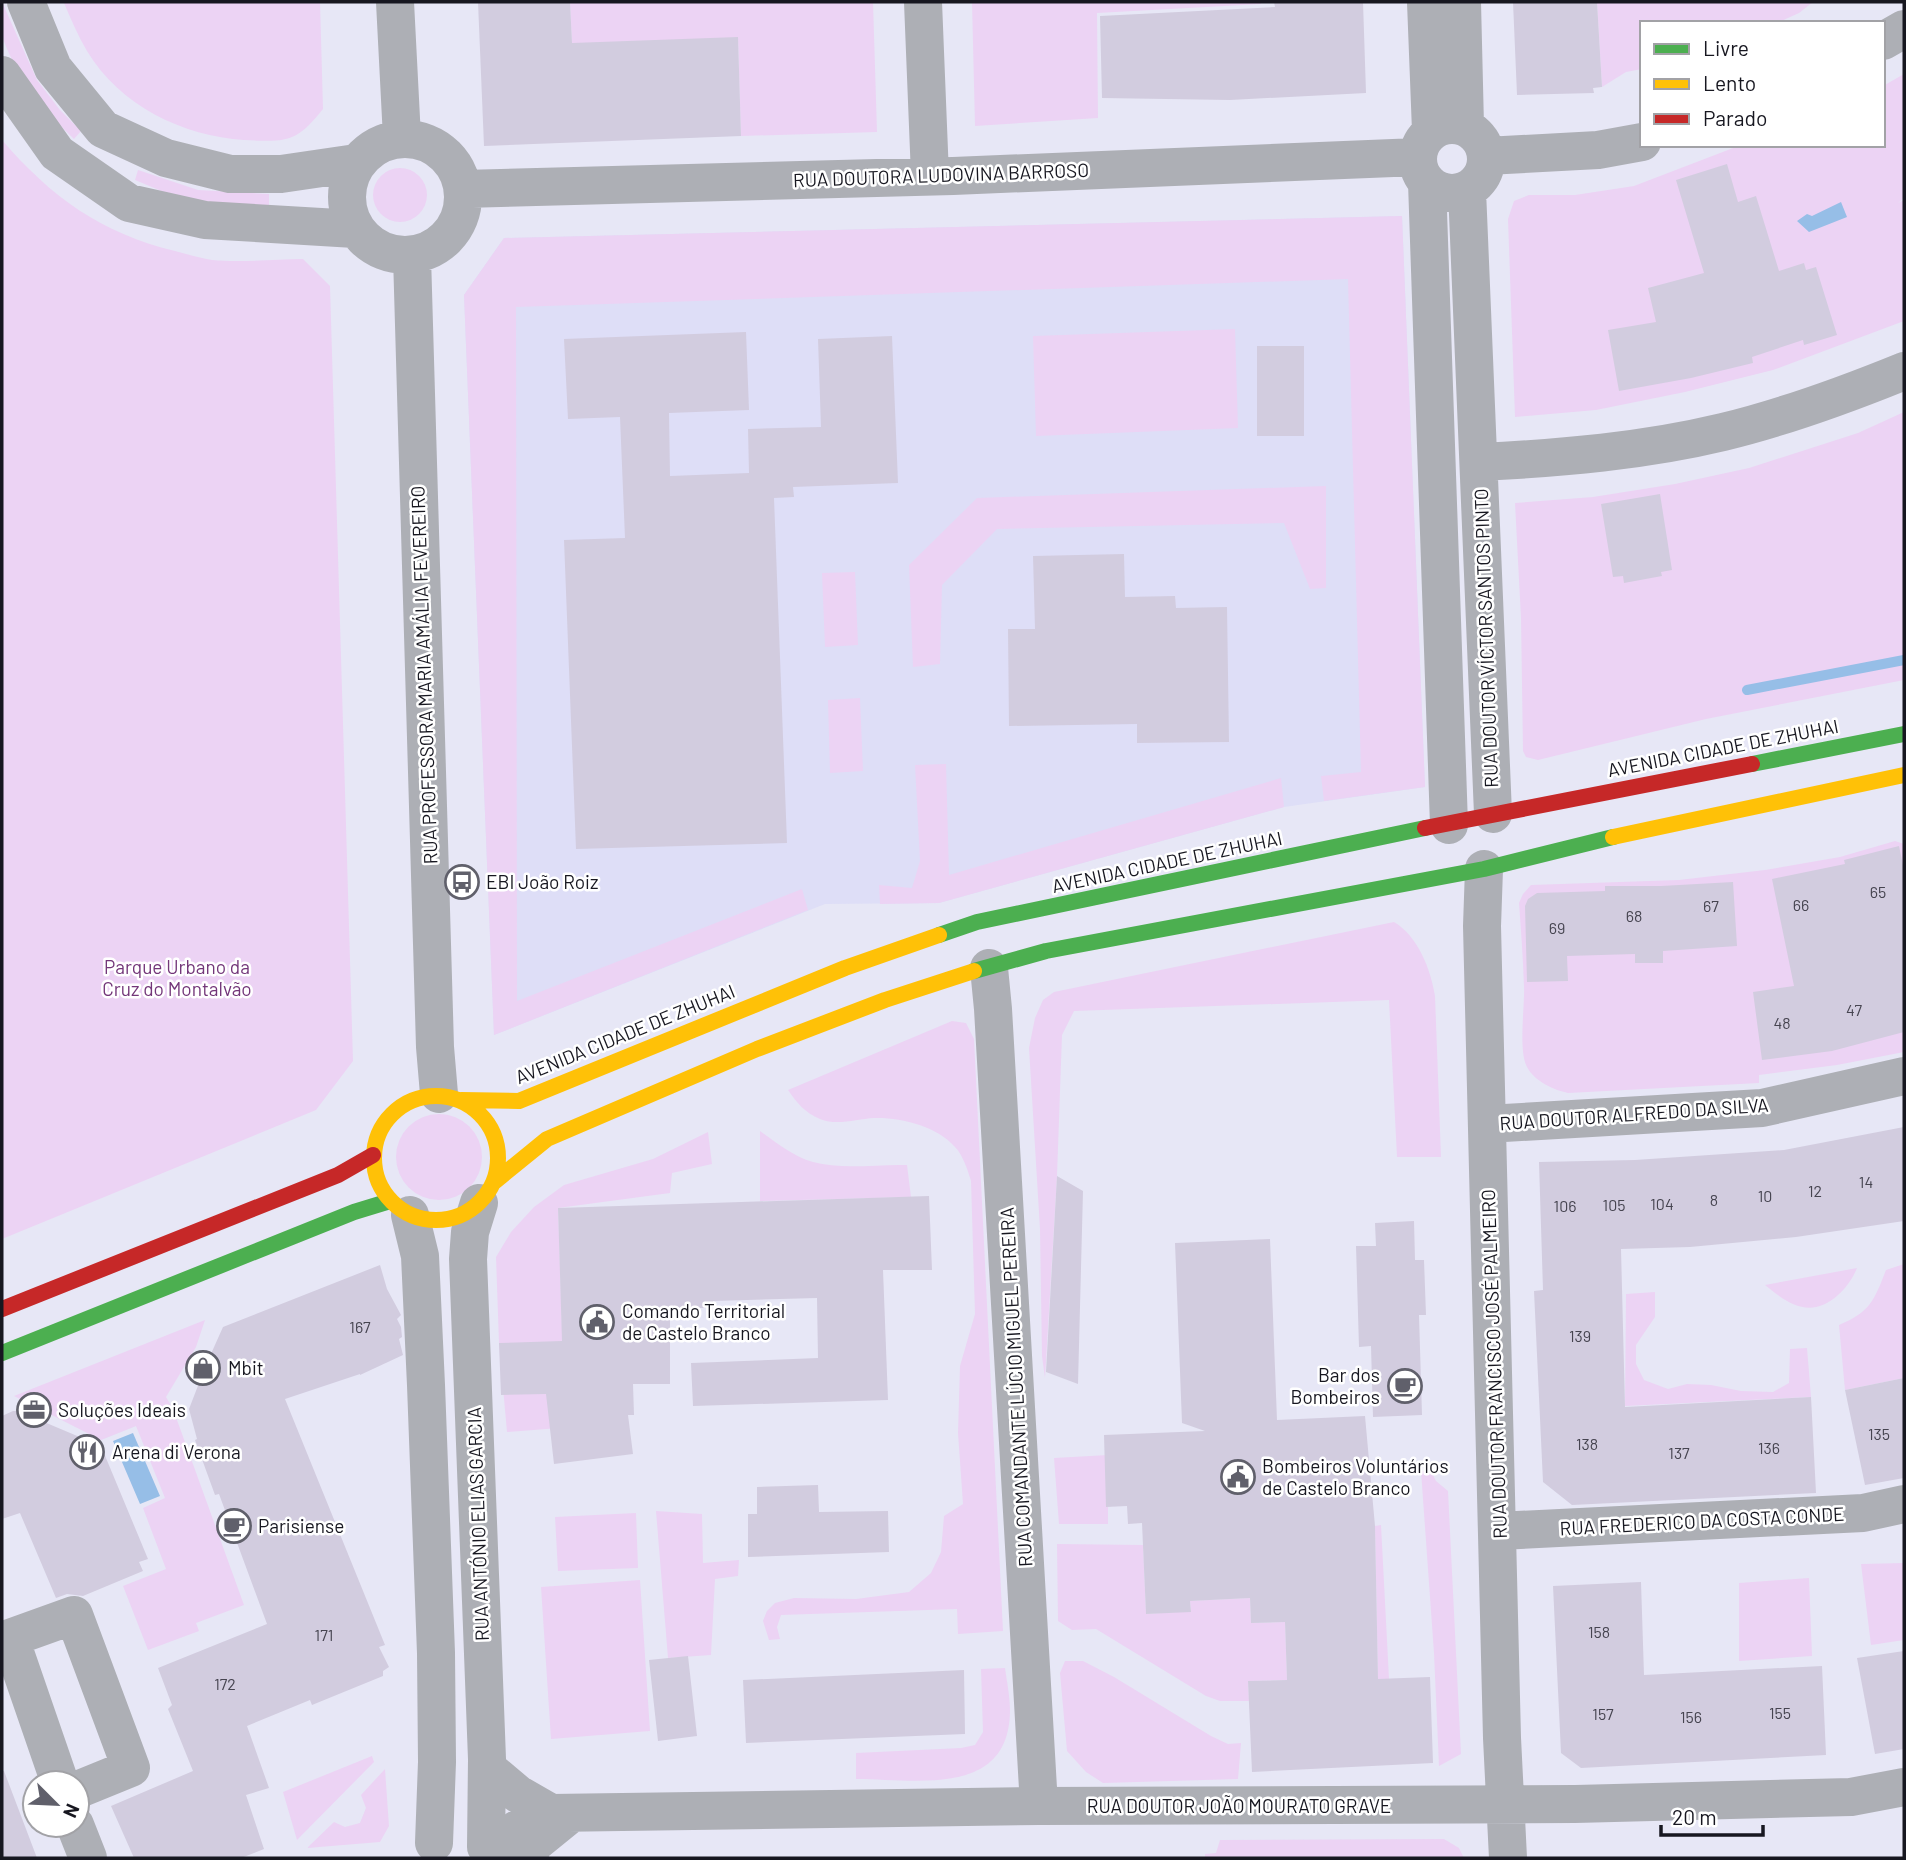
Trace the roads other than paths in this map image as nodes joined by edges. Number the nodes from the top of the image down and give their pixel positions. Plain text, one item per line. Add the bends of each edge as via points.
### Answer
1 (26, 2) edge
2 (394, 2) edge
3 (923, 2) edge
4 (1426, 2) edge
5 (1462, 2) edge
6 (1904, 29) edge
7 (1885, 40) edge
8 (2, 75) edge
9 (402, 138) junction
10 (1640, 142) edge
11 (1446, 151) junction
12 (356, 163) junction
13 (930, 176) junction
14 (463, 189) junction
15 (355, 229) junction
16 (412, 256) junction
17 (1904, 371) edge
18 (1480, 462) junction
19 (1904, 734) edge
20 (1904, 775) edge
21 (1493, 814) junction
22 (1449, 825) junction
23 (1484, 869) junction
24 (989, 968) junction
25 (1904, 1076) edge
26 (450, 1097) junction
27 (1487, 1124) junction
28 (373, 1155) junction
29 (486, 1193) junction
30 (400, 1208) junction
31 (2, 1309) edge
32 (2, 1353) edge
33 (1904, 1504) edge
34 (1498, 1531) junction
35 (487, 1768) junction
36 (55, 1769) edge
37 (91, 1784) edge
38 (1904, 1787) edge
39 (1506, 1804) junction
40 (1039, 1806) junction
41 (562, 1812) junction
42 (81, 1839) edge
43 (426, 1851) edge
44 (500, 1854) edge
45 (88, 1858) edge
46 (1508, 1858) edge

1 - 12 street via 53,68 103,129 166,159 230,174 281,174
2 - 9 street
3 - 13 street
4 - 11 street
5 - 11 street
6 - 7 street
8 - 15 street via 57,153 129,203 205,220
9 - 12 street via 371,149
9 - 14 street via 428,143 445,154
10 - 11 street, RUA DOUTORA LUDOVINA BARROSO via 1598,150
11 - 13 street, RUA DOUTORA LUDOVINA BARROSO
11 - 18 street, RUA DOUTOR VÍCTOR SANTOS PINTO via 1483,175 1467,190
11 - 22 street
12 - 15 street via 346,196
13 - 14 street, RUA DOUTORA LUDOVINA BARROSO
14 - 16 street via 456,225 445,240
15 - 16 street via 380,251
16 - 26 street, RUA PROFESSORA MARIA AMÁLIA FEVEREIRO via 435,1048
17 - 18 street via 1790,414 1721,432 1618,450
18 - 21 street, RUA DOUTOR VÍCTOR SANTOS PINTO
19 - 21 main road, AVENIDA CIDADE DE ZHUHAI
20 - 23 main road
21 - 22 main road, AVENIDA CIDADE DE ZHUHAI
22 - 26 main road, AVENIDA CIDADE DE ZHUHAI via 977,922 845,968 519,1101
23 - 24 main road via 1046,951
23 - 27 street, RUA DOUTOR FRANCISCO JOSÉ PALMEIRO
24 - 29 main road via 885,1000 757,1049 547,1139
24 - 40 street, RUA COMANDANTE LÚCIO MIGUEL PEREIRA
25 - 27 street, RUA DOUTOR ALFREDO DA SILVA via 1762,1108
26 - 28 main road via 419,1097 401,1106 386,1119
26 - 29 main road via 478,1111 497,1144 498,1164
27 - 34 street, RUA DOUTOR FRANCISCO JOSÉ PALMEIRO
28 - 30 main road via 380,1187
28 - 31 main road via 338,1175
29 - 30 main road via 463,1214 446,1220 428,1220
29 - 35 street, RUA ANTÓNIO ELIAS GARCIA via 470,1231 468,1259
30 - 32 main road via 354,1212
30 - 43 street via 420,1256 425,1371 437,1762
33 - 34 street, RUA FREDERICO DA COSTA CONDE via 1863,1513
34 - 39 street, RUA DOUTOR FRANCISCO JOSÉ PALMEIRO
35 - 41 street, RUA DOUTOR JOÃO MOURATO GRAVE via 518,1794
35 - 44 street, RUA ANTÓNIO ELIAS GARCIA
36 - 37 street via 10,1638 74,1615 131,1768
38 - 39 street, RUA DOUTOR JOÃO MOURATO GRAVE via 1851,1797
39 - 40 street, RUA DOUTOR JOÃO MOURATO GRAVE
39 - 46 street, RUA DOUTOR FRANCISCO JOSÉ PALMEIRO
40 - 41 street, RUA DOUTOR JOÃO MOURATO GRAVE
41 - 44 street, RUA DOUTOR JOÃO MOURATO GRAVE via 516,1828 505,1836
42 - 45 street
43 - 44 street via 452,1838 470,1840

